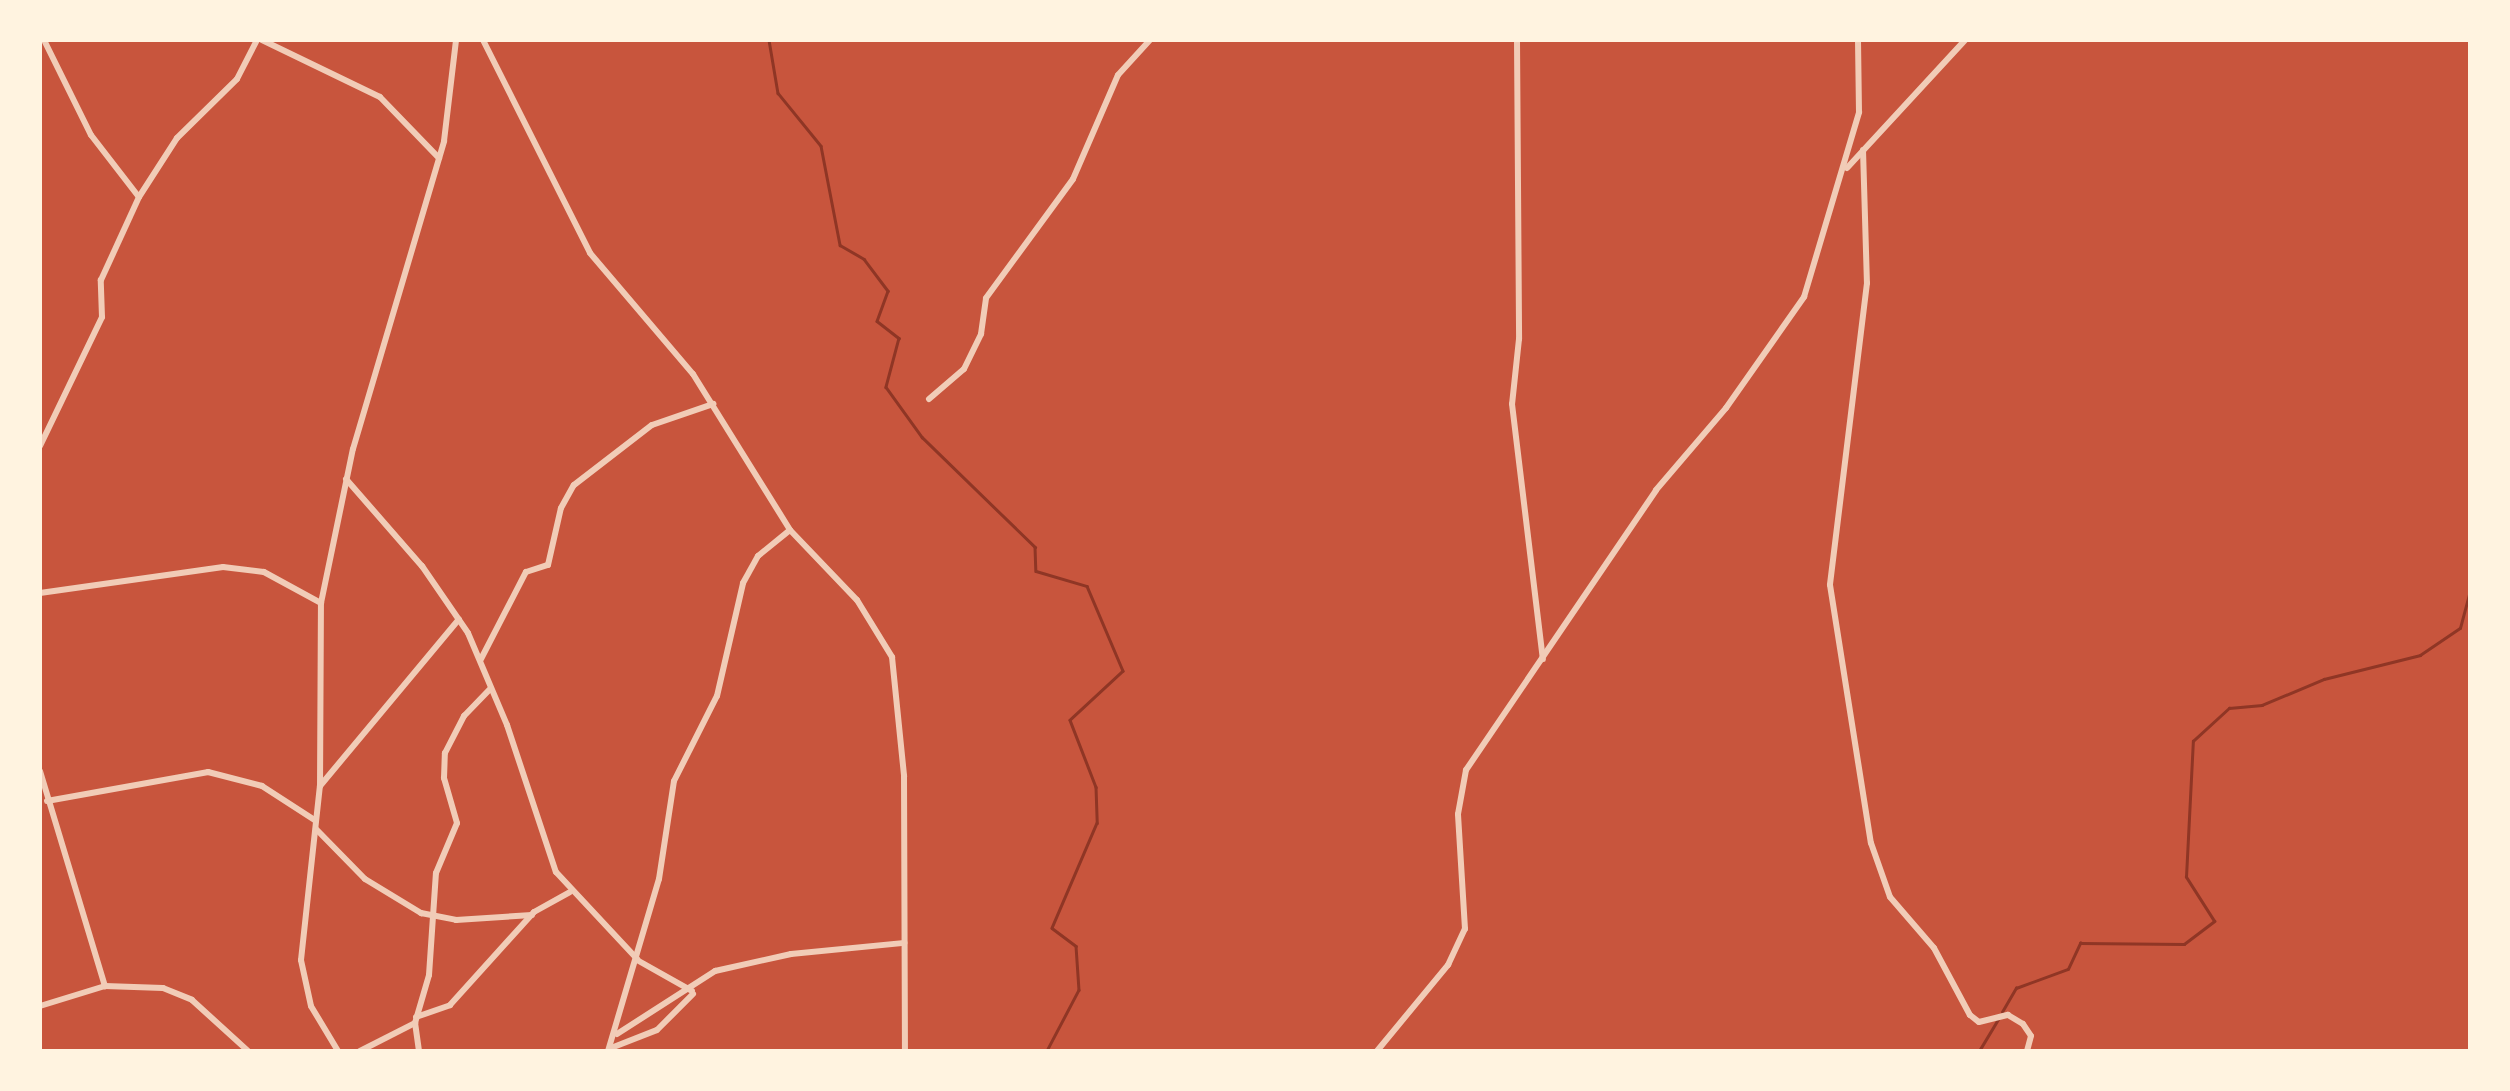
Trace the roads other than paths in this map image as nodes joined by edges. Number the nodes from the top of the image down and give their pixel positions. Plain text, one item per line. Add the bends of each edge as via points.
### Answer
1 (44, 40) edge
2 (259, 40) edge
3 (456, 40) edge
4 (483, 40) edge
5 (1150, 40) edge
6 (1517, 40) edge
7 (1858, 40) edge
8 (1965, 40) edge
9 (1863, 150) junction
10 (438, 158) junction
11 (1842, 174) junction
12 (138, 197) junction
13 (929, 399) dead end
14 (714, 404) junction
15 (40, 446) edge
16 (346, 480) junction
17 (790, 530) junction
18 (40, 594) edge
19 (321, 604) junction
20 (459, 619) junction
21 (481, 658) junction
22 (1544, 660) junction
23 (490, 690) junction
24 (40, 771) edge
25 (320, 786) junction
26 (47, 802) junction
27 (315, 824) junction
28 (570, 892) junction
29 (532, 914) junction
30 (434, 916) junction
31 (904, 944) junction
32 (637, 959) junction
33 (104, 986) junction
34 (695, 989) junction
35 (40, 1006) edge
36 (416, 1020) junction
37 (616, 1034) junction
38 (608, 1050) edge
39 (248, 1051) edge
40 (338, 1051) edge
41 (360, 1051) edge
42 (419, 1051) edge
43 (905, 1051) edge
44 (1377, 1051) edge
45 (2027, 1051) edge

1 - 12 street via 96,144
2 - 10 street via 380,97
2 - 12 street via 237,79 177,138
3 - 10 street
4 - 14 street via 582,240
5 - 13 street via 1118,75 1073,179 986,298 981,334 964,369
6 - 22 street via 1519,324 1513,413
7 - 11 street via 1862,91
8 - 9 street
9 - 11 street
9 - 45 street via 1867,283 1830,585 1871,843 1890,896 1934,948 1966,1010 1979,1022 2008,1015 2023,1024 2030,1036
10 - 16 street
11 - 22 street via 1798,306 1656,490
12 - 15 street via 101,280 102,316
14 - 17 street
14 - 21 street via 652,425 568,491 548,564 526,572
16 - 19 street
16 - 20 street
17 - 31 street via 863,608 896,669
17 - 32 street via 758,556 743,583 717,696 674,781 670,830
18 - 19 street via 224,567 264,572
19 - 25 street
20 - 21 street
20 - 25 street
21 - 23 street
22 - 44 street via 1462,782 1465,929 1448,965
23 - 28 street via 513,741 539,836
23 - 30 street via 464,716 445,753 444,778 458,816 436,873
24 - 26 street
25 - 27 street
26 - 27 street via 208,772 262,786
26 - 33 street
27 - 30 street via 378,888
27 - 40 street via 301,960 310,1006
28 - 29 street
28 - 32 street
29 - 30 street
29 - 36 street via 450,1005
30 - 36 street via 429,975
31 - 34 street via 792,954 716,972
31 - 43 street
32 - 34 street
32 - 37 street
33 - 35 street
33 - 39 street via 180,992
34 - 37 street
34 - 38 street via 670,1022
36 - 41 street
36 - 42 street
37 - 38 street

